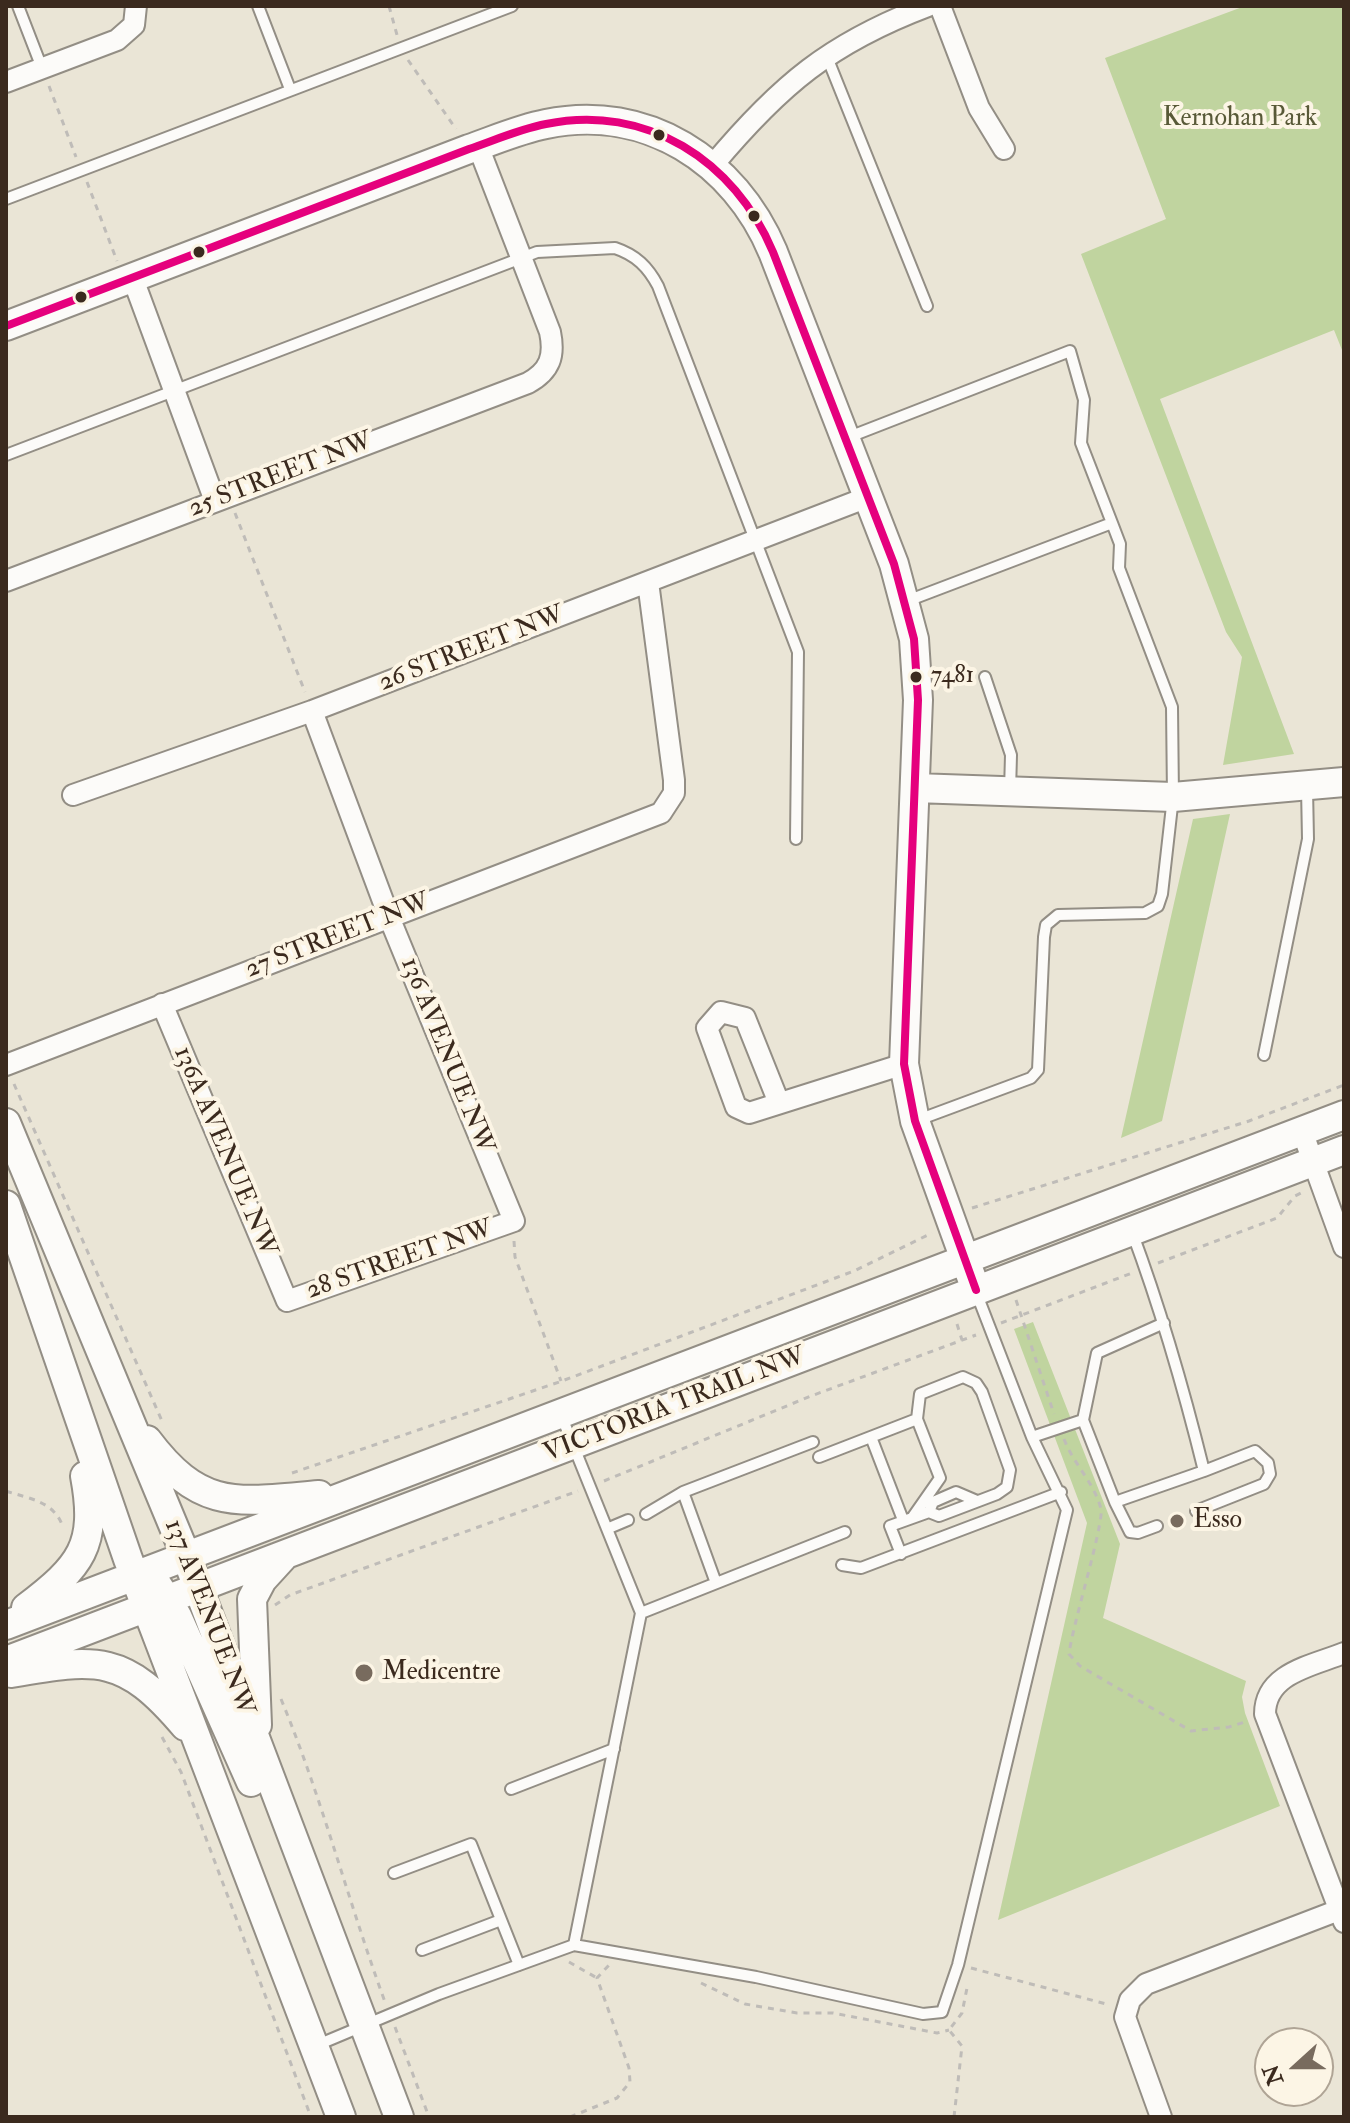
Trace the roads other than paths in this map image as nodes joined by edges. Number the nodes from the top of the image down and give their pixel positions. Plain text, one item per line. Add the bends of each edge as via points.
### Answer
1 (18, 6) edge
2 (136, 6) edge
3 (258, 6) edge
4 (512, 6) edge
5 (928, 6) edge
6 (940, 6) edge
7 (826, 55) junction
8 (42, 68) junction
9 (6, 82) edge
10 (290, 89) junction
11 (474, 148) junction
12 (1004, 149) dead end
13 (713, 165) junction
14 (6, 199) edge
15 (522, 258) junction
16 (133, 279) junction
17 (927, 306) dead end
18 (6, 326) edge
19 (174, 390) junction
20 (845, 439) junction
21 (6, 455) edge
22 (868, 497) junction
23 (215, 501) junction
24 (1112, 523) junction
25 (757, 541) junction
26 (6, 581) edge
27 (648, 582) junction
28 (905, 601) junction
29 (985, 677) dead end
30 (312, 711) junction
31 (1344, 782) edge
32 (915, 788) junction
33 (1307, 788) junction
34 (1010, 793) junction
35 (73, 795) dead end
36 (1173, 797) junction
37 (796, 839) dead end
38 (389, 917) junction
39 (162, 1004) junction
40 (1264, 1055) dead end
41 (904, 1064) junction
42 (7, 1065) edge
43 (779, 1103) junction
44 (1344, 1115) edge
45 (915, 1121) junction
46 (6, 1123) edge
47 (1302, 1131) junction
48 (1344, 1150) edge
49 (1316, 1174) junction
50 (6, 1205) edge
51 (514, 1221) joint
52 (1132, 1230) junction
53 (1344, 1247) edge
54 (965, 1258) junction
55 (976, 1290) junction
56 (287, 1301) joint
57 (1164, 1323) junction
58 (71, 1400) junction
59 (560, 1413) junction
60 (129, 1415) junction
61 (917, 1419) junction
62 (1083, 1420) junction
63 (871, 1437) junction
64 (1032, 1437) junction
65 (813, 1442) dead end
66 (573, 1445) junction
67 (819, 1457) dead end
68 (1204, 1471) junction
69 (352, 1492) junction
70 (683, 1492) junction
71 (1061, 1492) junction
72 (1115, 1502) junction
73 (1196, 1511) dead end
74 (646, 1514) dead end
75 (907, 1519) junction
76 (628, 1520) dead end
77 (1157, 1526) dead end
78 (609, 1528) junction
79 (845, 1532) dead end
80 (286, 1554) junction
81 (901, 1554) junction
82 (186, 1556) junction
83 (842, 1565) dead end
84 (135, 1576) junction
85 (716, 1583) junction
86 (198, 1588) junction
87 (157, 1603) junction
88 (641, 1613) junction
89 (6, 1624) edge
90 (1344, 1653) edge
91 (6, 1661) edge
92 (6, 1674) edge
93 (197, 1739) junction
94 (614, 1749) junction
95 (259, 1753) junction
96 (511, 1789) dead end
97 (394, 1873) dead end
98 (1342, 1916) edge
99 (501, 1920) junction
100 (574, 1945) junction
101 (422, 1950) dead end
102 (336, 1955) junction
103 (519, 1965) junction
104 (363, 2028) junction
105 (312, 2047) junction
106 (341, 2117) edge
107 (399, 2117) edge
108 (1161, 2117) edge

1 - 8 lane
2 - 8 street via 134,25 127,33
3 - 10 lane
4 - 10 lane
5 - 7 street
6 - 12 street via 979,108
7 - 13 street via 763,107
7 - 17 lane
8 - 9 street
10 - 14 lane
11 - 13 main road via 525,129 601,119 675,139
11 - 15 street
11 - 16 main road
13 - 20 main road via 763,226
15 - 19 lane
15 - 23 street, 25 STREET NW via 553,352 550,364 528,383
15 - 25 lane via 537,252 615,248 638,258 650,271
16 - 18 main road
16 - 19 street
19 - 21 lane
19 - 23 street
20 - 22 main road
20 - 24 lane via 1070,351 1084,400 1081,443
22 - 25 street, 26 STREET NW
22 - 28 main road
23 - 26 street, 25 STREET NW
24 - 28 lane
24 - 36 lane via 1120,544 1119,568 1172,707
25 - 27 street, 26 STREET NW
25 - 37 lane via 798,652
27 - 30 street, 26 STREET NW
27 - 38 street, 27 STREET NW via 674,780 668,805 653,818
28 - 32 main road via 917,668
29 - 34 lane via 1011,755
30 - 35 street, 26 STREET NW
30 - 38 street, 136 AVENUE NW
31 - 33 main road
32 - 34 main road
32 - 41 main road
33 - 36 main road
33 - 40 lane via 1308,839
34 - 36 main road
36 - 45 lane via 1158,906 1145,913 1058,915 1046,925 1038,1070 1031,1078
38 - 39 street, 27 STREET NW
38 - 51 street, 136 AVENUE NW
39 - 42 street, 27 STREET NW
39 - 56 street, 136A AVENUE NW
41 - 43 street
41 - 45 main road
43 - 43 street via 749,1113 736,1107 707,1028 721,1012 745,1018
44 - 47 main road, VICTORIA TRAIL NW
45 - 54 main road
46 - 60 main road, 137 AVENUE NW
47 - 49 street
47 - 54 main road, VICTORIA TRAIL NW
48 - 49 main road, VICTORIA TRAIL NW
49 - 52 main road, VICTORIA TRAIL NW
49 - 53 street
50 - 58 main road, 137 AVENUE NW
51 - 56 street, 28 STREET NW
52 - 55 main road, VICTORIA TRAIL NW
52 - 57 lane
54 - 55 main road
54 - 59 main road, VICTORIA TRAIL NW
55 - 64 lane
55 - 66 main road, VICTORIA TRAIL NW
57 - 62 lane via 1097,1353
57 - 68 lane
58 - 84 main road, 137 AVENUE NW
58 - 89 main road via 91,1510 88,1537 65,1578
59 - 66 lane
59 - 69 main road, VICTORIA TRAIL NW
60 - 69 main road via 170,1467 216,1497 259,1500
60 - 82 main road, 137 AVENUE NW
61 - 63 lane
61 - 75 lane via 940,1478
61 - 75 lane via 920,1394 963,1377 976,1383 1010,1470 1007,1487 939,1516 929,1512
62 - 64 lane
62 - 72 lane
63 - 67 lane
63 - 75 lane
64 - 71 lane
65 - 70 lane
66 - 78 lane
66 - 80 main road, VICTORIA TRAIL NW
68 - 72 lane
68 - 73 lane via 1255,1451 1268,1463 1270,1474 1264,1484
69 - 82 main road, VICTORIA TRAIL NW
70 - 74 lane
70 - 85 lane
71 - 81 lane
71 - 100 lane via 1067,1510 958,1965 942,2012 923,2014
72 - 77 lane via 1130,1532
75 - 81 lane via 890,1526
76 - 78 lane
78 - 88 lane
79 - 85 lane
80 - 86 main road, VICTORIA TRAIL NW
80 - 95 main road via 252,1599
81 - 83 lane via 861,1568
82 - 84 main road, VICTORIA TRAIL NW
82 - 86 main road, 137 AVENUE NW
84 - 87 main road, 137 AVENUE NW
84 - 89 main road, VICTORIA TRAIL NW
85 - 88 lane
86 - 87 main road, VICTORIA TRAIL NW
86 - 95 main road, 137 AVENUE NW
87 - 91 main road, VICTORIA TRAIL NW
87 - 93 main road, 137 AVENUE NW
87 - 102 main road
88 - 94 lane
90 - 98 street via 1285,1677 1266,1704
92 - 93 main road via 69,1663 108,1665 158,1695
93 - 105 main road, 137 AVENUE NW
94 - 96 lane
94 - 100 lane
95 - 102 main road, 137 AVENUE NW
97 - 99 lane via 471,1844
98 - 108 street via 1146,1984 1126,2009 1129,2034
99 - 101 lane
99 - 103 lane
100 - 103 lane
102 - 104 main road, 137 AVENUE NW
103 - 104 lane
104 - 105 lane
104 - 107 main road, 137 AVENUE NW
105 - 106 main road, 137 AVENUE NW

